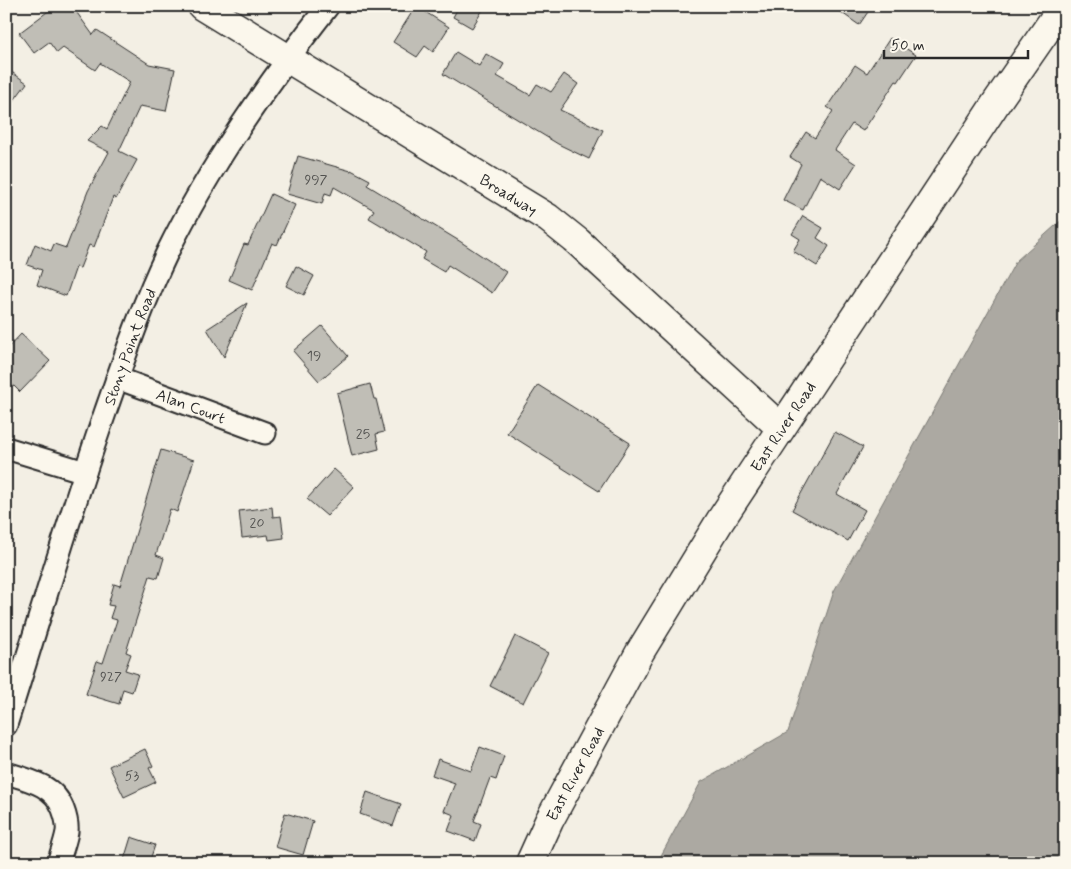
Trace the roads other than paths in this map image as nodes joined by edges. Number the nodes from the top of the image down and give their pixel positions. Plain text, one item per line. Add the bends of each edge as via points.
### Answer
1 (202, 6) edge
2 (328, 6) edge
3 (1063, 6) edge
4 (288, 59) junction
5 (117, 378) junction
6 (781, 428) junction
7 (265, 433) dead end
8 (6, 448) edge
9 (85, 472) junction
10 (6, 725) edge
11 (6, 773) edge
12 (58, 863) edge
13 (530, 863) edge

1 - 4 main road, Broadway
2 - 4 street, Stony Point Road
3 - 6 main road, East River Road
4 - 5 street, Stony Point Road via 227,149 167,253 135,326
4 - 6 main road, Broadway via 548,218
5 - 7 street, Alan Court
5 - 9 street, Stony Point Road
6 - 13 main road, East River Road via 640,652 549,821
8 - 9 street
9 - 10 street, Stony Point Road
11 - 12 street via 44,786 60,802 67,820 67,833

